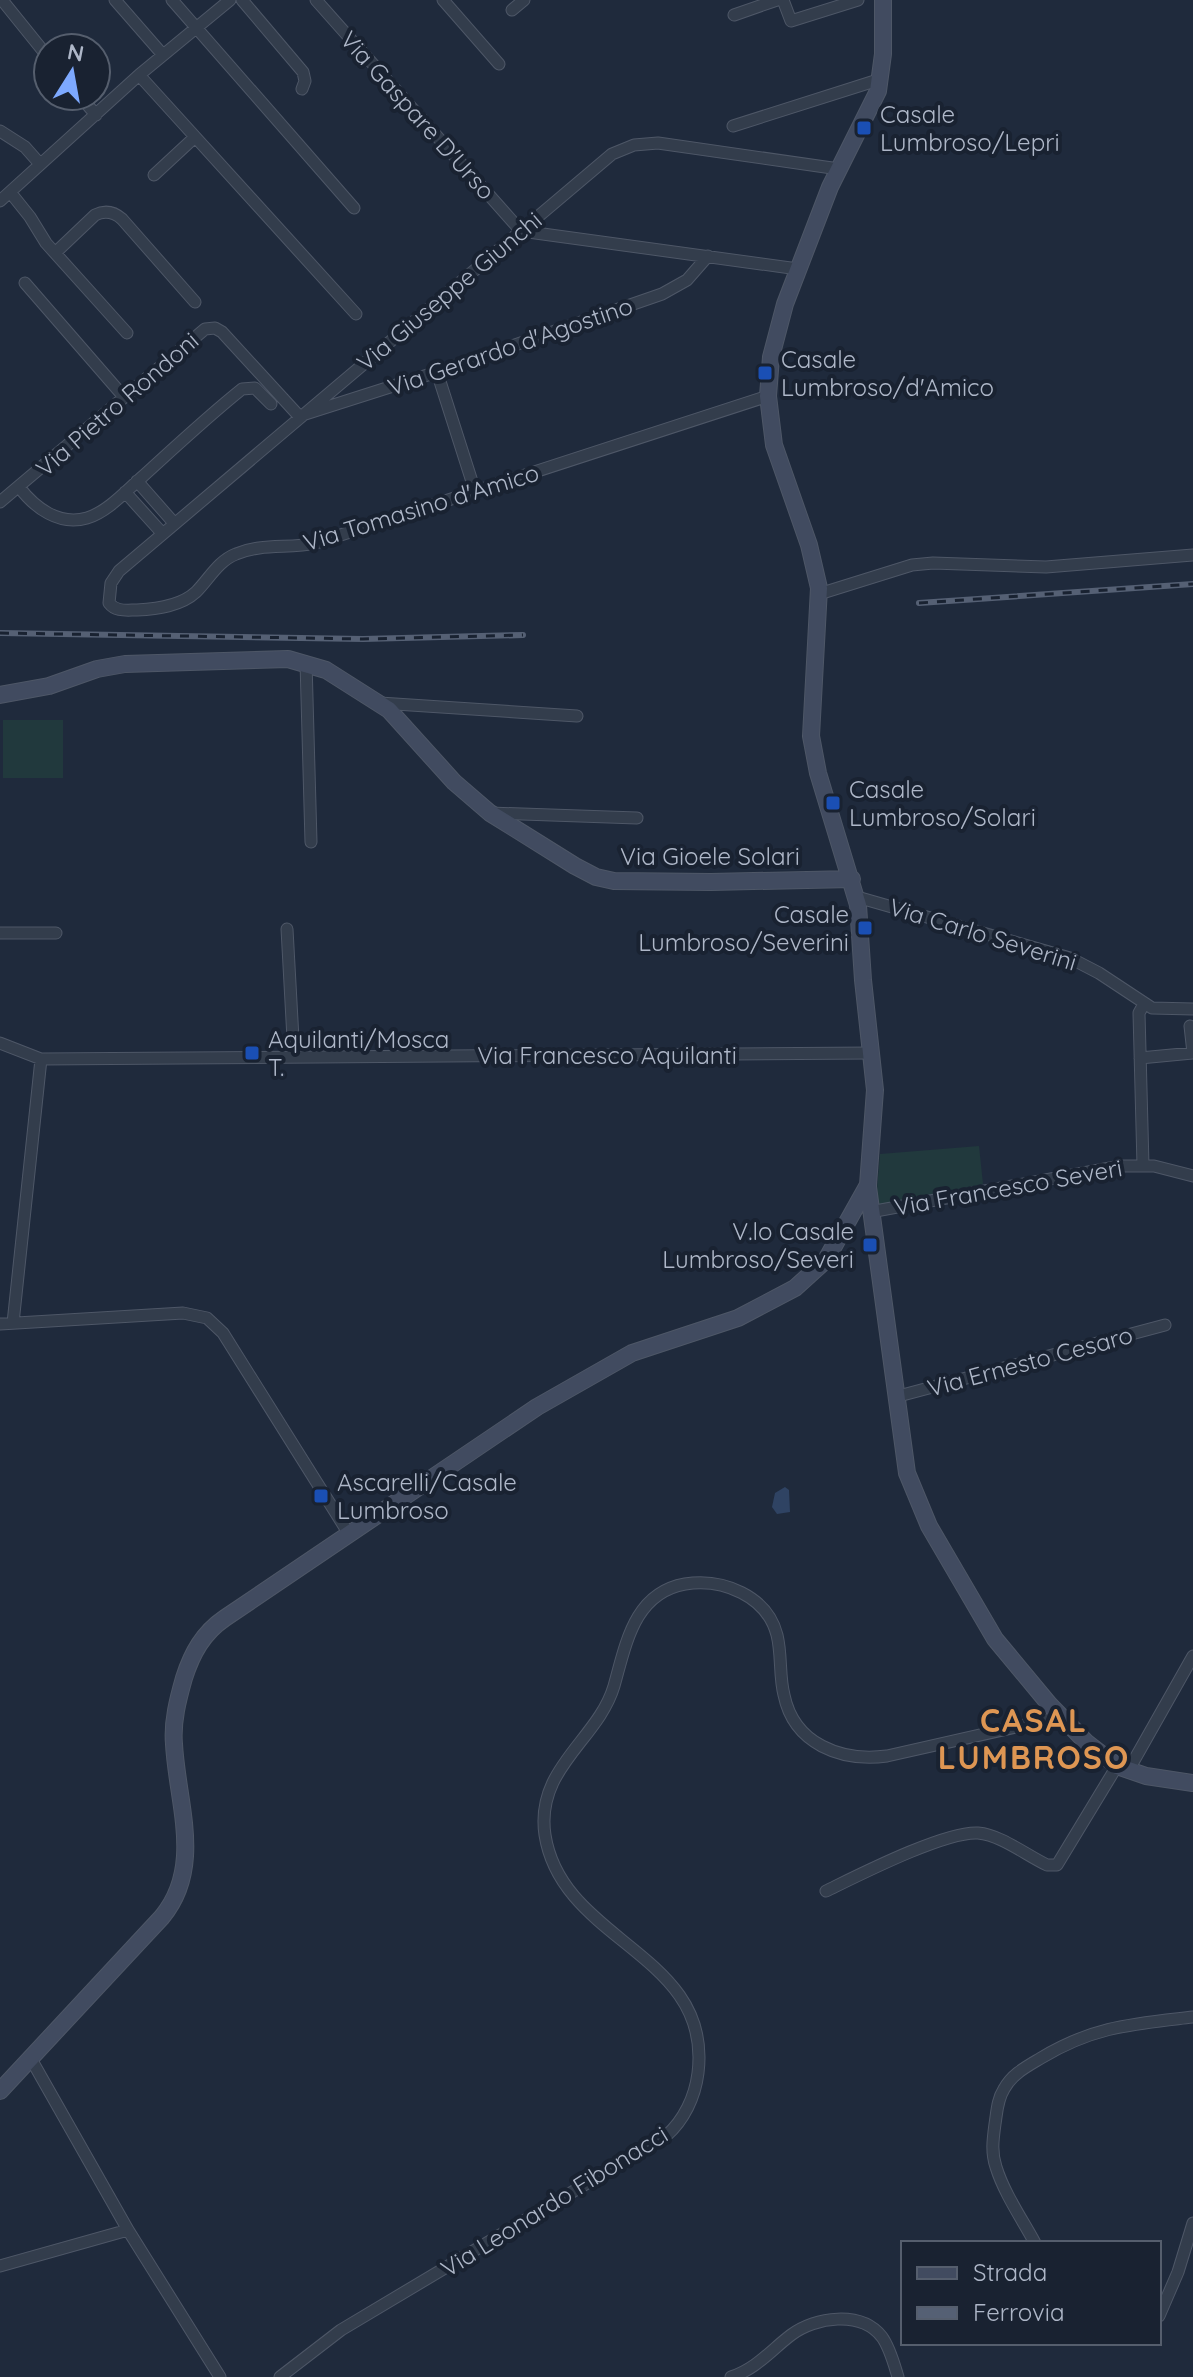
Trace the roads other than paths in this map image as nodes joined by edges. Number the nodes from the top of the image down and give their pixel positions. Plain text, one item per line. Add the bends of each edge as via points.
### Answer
1 (2, 0) edge
2 (115, 0) edge
3 (172, 0) edge
4 (230, 0) edge
5 (242, 0) edge
6 (316, 0) edge
7 (443, 0) edge
8 (524, 0) edge
9 (777, 0) edge
10 (783, 0) edge
11 (858, 0) edge
12 (883, 0) edge
13 (512, 10) dead end
14 (734, 15) dead end
15 (196, 28) junction
16 (32, 37) edge
17 (163, 55) junction
18 (499, 64) dead end
19 (139, 75) junction
20 (881, 79) junction
21 (302, 89) dead end
22 (93, 112) edge
23 (96, 115) junction
24 (733, 126) dead end
25 (0, 131) edge
26 (195, 137) junction
27 (40, 164) junction
28 (839, 169) junction
29 (154, 175) dead end
30 (5, 197) edge
31 (354, 208) dead end
32 (521, 231) junction
33 (55, 253) junction
34 (708, 256) junction
35 (798, 269) junction
36 (25, 283) dead end
37 (195, 302) dead end
38 (356, 314) dead end
39 (127, 333) dead end
40 (437, 372) junction
41 (768, 396) junction
42 (124, 397) junction
43 (271, 404) dead end
44 (299, 416) junction
45 (137, 481) junction
46 (19, 487) junction
47 (475, 491) junction
48 (125, 492) junction
49 (0, 502) edge
50 (174, 523) junction
51 (162, 533) junction
52 (1193, 555) edge
53 (112, 580) joint
54 (819, 594) junction
55 (306, 662) junction
56 (0, 695) edge
57 (380, 703) junction
58 (577, 716) dead end
59 (490, 813) junction
60 (637, 818) dead end
61 (311, 842) dead end
62 (852, 879) junction
63 (857, 897) junction
64 (287, 929) dead end
65 (0, 933) edge
66 (56, 933) dead end
67 (1144, 1004) junction
68 (1193, 1009) edge
69 (1190, 1026) dead end
70 (0, 1043) edge
71 (872, 1053) junction
72 (1193, 1053) edge
73 (294, 1057) junction
74 (1140, 1058) junction
75 (41, 1059) junction
76 (1143, 1165) junction
77 (1193, 1176) edge
78 (868, 1185) junction
79 (870, 1212) junction
80 (6, 1323) edge
81 (1165, 1325) dead end
82 (895, 1397) junction
83 (349, 1534) junction
84 (1193, 1656) edge
85 (1060, 1717) junction
86 (1123, 1768) junction
87 (1193, 1783) edge
88 (826, 1891) dead end
89 (1193, 2017) edge
90 (31, 2059) junction
91 (0, 2091) edge
92 (1193, 2223) edge
93 (128, 2230) junction
94 (1034, 2241) edge
95 (0, 2266) edge
96 (1161, 2311) edge
97 (220, 2377) edge
98 (280, 2377) edge
99 (731, 2377) edge
100 (898, 2377) edge

1 - 16 street
2 - 17 street
3 - 15 street
4 - 15 street
5 - 21 street via 302,71
6 - 32 street, Via Gaspare D'Urso
7 - 18 street
8 - 13 street
9 - 14 street
10 - 11 street via 791,21
12 - 20 street
15 - 17 street
15 - 31 street
17 - 19 street
19 - 23 street
19 - 26 street
20 - 24 street
20 - 28 street
22 - 23 street
23 - 27 street
25 - 27 street
26 - 29 street
26 - 38 street
27 - 30 street
28 - 32 street, Via Giuseppe Giunchi via 641,143 605,158
28 - 35 street
30 - 33 street
32 - 34 street
32 - 44 street, Via Giuseppe Giunchi
33 - 37 street via 95,215 114,213
33 - 39 street
34 - 35 street
34 - 40 street, Via Gerardo d'Agostino via 687,280 662,294
35 - 41 street via 774,341
36 - 42 street
40 - 44 street, Via Gerardo d'Agostino
40 - 47 street
41 - 47 street, Via Tomasino d'Amico
41 - 54 street via 774,445 811,552
42 - 44 street, Via Pietro Rondoni via 199,332 212,328 224,334
42 - 46 street, Via Pietro Rondoni
43 - 45 street via 255,388 242,389
44 - 50 street, Via Giuseppe Giunchi
45 - 48 street
45 - 50 street
46 - 48 street via 41,511 68,519 101,512
46 - 49 street, Via Pietro Rondoni
47 - 53 street, Via Tomasino d'Amico via 316,543 236,554 191,596 163,607 113,608
48 - 51 street
50 - 51 street, Via Giuseppe Giunchi
51 - 53 street, Via Giuseppe Giunchi
52 - 54 street via 1046,567 912,565
54 - 62 street via 811,741
55 - 56 street, Via Gioele Solari via 131,663
55 - 57 street, Via Gioele Solari
55 - 61 street
57 - 58 street
57 - 59 street, Via Gioele Solari
59 - 60 street, Via Gioele Solari
59 - 62 street, Via Gioele Solari via 582,871 609,880
62 - 63 street
63 - 67 street, Via Carlo Severini via 1070,958
63 - 71 street
64 - 73 street
65 - 66 street
67 - 68 street, Via Carlo Severini via 1160,1010
67 - 74 street via 1139,1013
69 - 72 street
70 - 75 street, Via Francesco Aquilanti
71 - 73 street, Via Francesco Aquilanti
71 - 78 street via 875,1100
72 - 74 street
73 - 75 street, Via Francesco Aquilanti
74 - 76 street
75 - 80 street
76 - 77 street, Via Francesco Severi
76 - 79 street, Via Francesco Severi
78 - 79 street
78 - 83 street via 826,1260 795,1288 738,1318 611,1363
79 - 82 street
80 - 83 street via 173,1313 214,1322
81 - 82 street, Via Ernesto Cesaro
82 - 85 street via 907,1473 929,1526 1001,1648
83 - 90 street via 218,1622 196,1648 174,1727 186,1847 179,1889 162,1917
84 - 86 street
85 - 86 street
85 - 98 street, Via Leonardo Fibonacci via 887,1756 838,1753 807,1737 791,1715 776,1632 753,1599 700,1583 674,1587 650,1602 631,1629 604,1709 555,1779 545,1833 551,1855 577,1899 662,1973 687,2003 700,2044 692,2099 666,2136 341,2330
86 - 87 street
86 - 88 street via 1057,1865 1047,1865 993,1837 969,1834 893,1859
89 - 94 street via 1097,2031 1062,2046 1008,2082 998,2103 993,2153 998,2174
90 - 91 street
90 - 93 street
92 - 96 street
93 - 95 street
93 - 97 street
99 - 100 street via 755,2366 803,2328 841,2320 861,2323 879,2334

